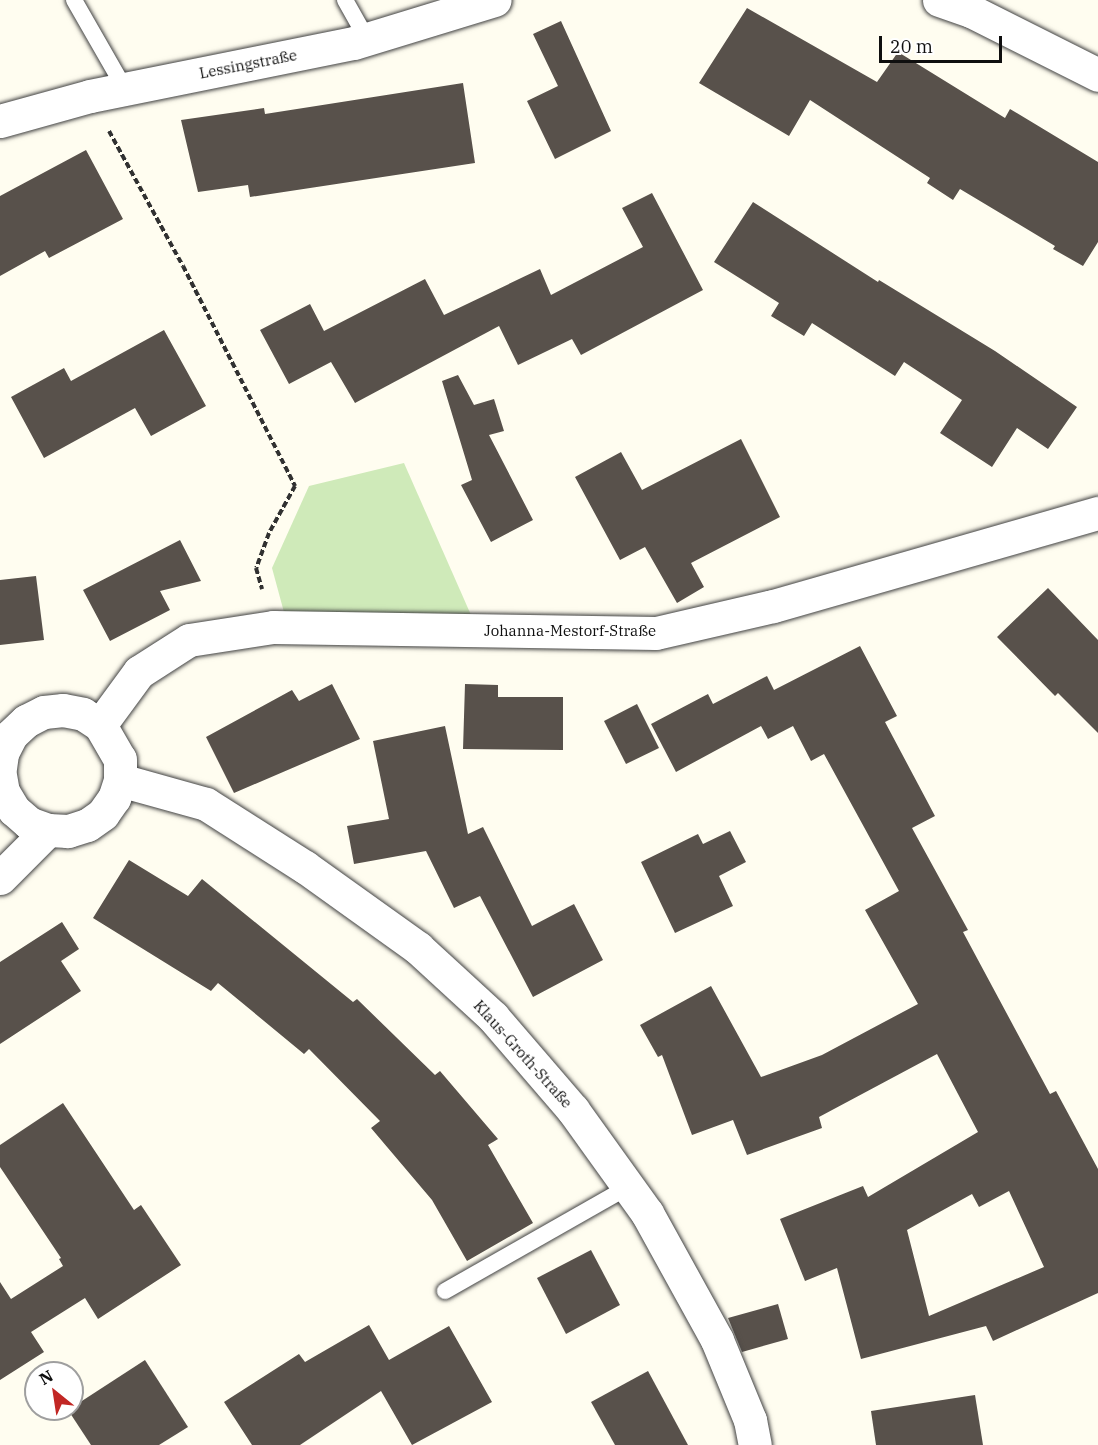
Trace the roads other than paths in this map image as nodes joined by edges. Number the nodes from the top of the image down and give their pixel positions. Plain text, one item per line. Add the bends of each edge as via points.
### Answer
1 (74, 0) edge
2 (345, 0) edge
3 (495, 0) edge
4 (939, 0) edge
5 (366, 39) junction
6 (1098, 75) edge
7 (125, 89) junction
8 (0, 121) edge
9 (1098, 513) edge
10 (100, 725) junction
11 (1, 762) edge
12 (120, 780) junction
13 (48, 831) junction
14 (0, 878) edge
15 (628, 1187) junction
16 (444, 1291) dead end
17 (755, 1445) edge

1 - 7 lane
2 - 5 lane
3 - 5 street, Lessingstraße
4 - 6 street via 971,11
5 - 7 street, Lessingstraße
7 - 8 street, Lessingstraße
9 - 10 street, Johanna-Mestorf-Straße via 773,606 656,633 273,627 189,640 139,672
10 - 11 street via 82,714 44,712 11,735
10 - 12 street via 120,759
11 - 13 street via 3,792 14,810 29,823
12 - 13 street via 103,814 68,831
12 - 15 street, Klaus-Groth-Straße via 206,804 305,867 418,948 493,1017 573,1110
13 - 14 street
15 - 16 lane
15 - 17 street, Klaus-Groth-Straße via 647,1213 717,1340 750,1420

